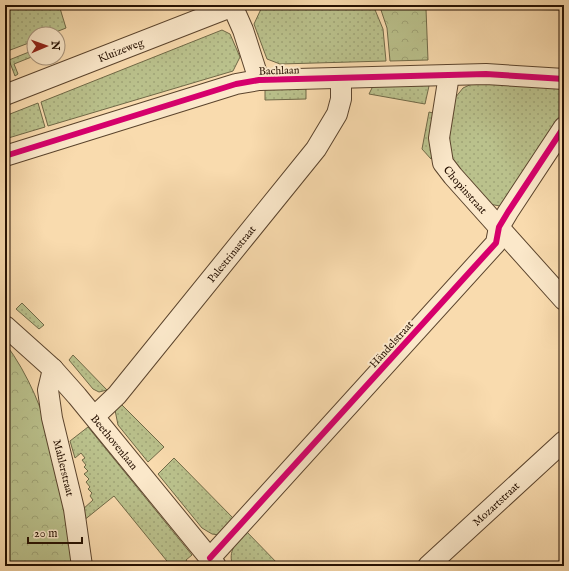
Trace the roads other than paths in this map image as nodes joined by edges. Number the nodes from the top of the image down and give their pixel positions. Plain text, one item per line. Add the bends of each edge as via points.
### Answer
1 (233, 5) edge
2 (449, 75) junction
3 (341, 78) junction
4 (564, 79) edge
5 (259, 80) junction
6 (5, 95) edge
7 (564, 127) edge
8 (5, 156) edge
9 (499, 227) junction
10 (564, 300) edge
11 (5, 326) edge
12 (53, 369) junction
13 (95, 416) junction
14 (564, 441) edge
15 (213, 562) edge
16 (82, 566) edge
17 (428, 566) edge

1 - 5 street
1 - 6 street, Kluizeweg
2 - 3 street, Bachlaan
2 - 4 street, Bachlaan via 486,74
2 - 9 street, Chopinstraat via 439,138 443,162
3 - 5 street, Bachlaan
3 - 13 street, Palestrinastraat via 341,99 337,114 316,150 117,395
5 - 8 street, Bachlaan via 236,84
7 - 9 street, Händelstraat
9 - 10 street, Chopinstraat
9 - 15 street, Händelstraat via 496,242
11 - 12 street, Beethovenlaan
12 - 13 street, Beethovenlaan
12 - 16 street, Mahlerstraat via 48,390 52,418 74,509
13 - 15 street, Beethovenlaan
14 - 17 street, Mozartstraat

